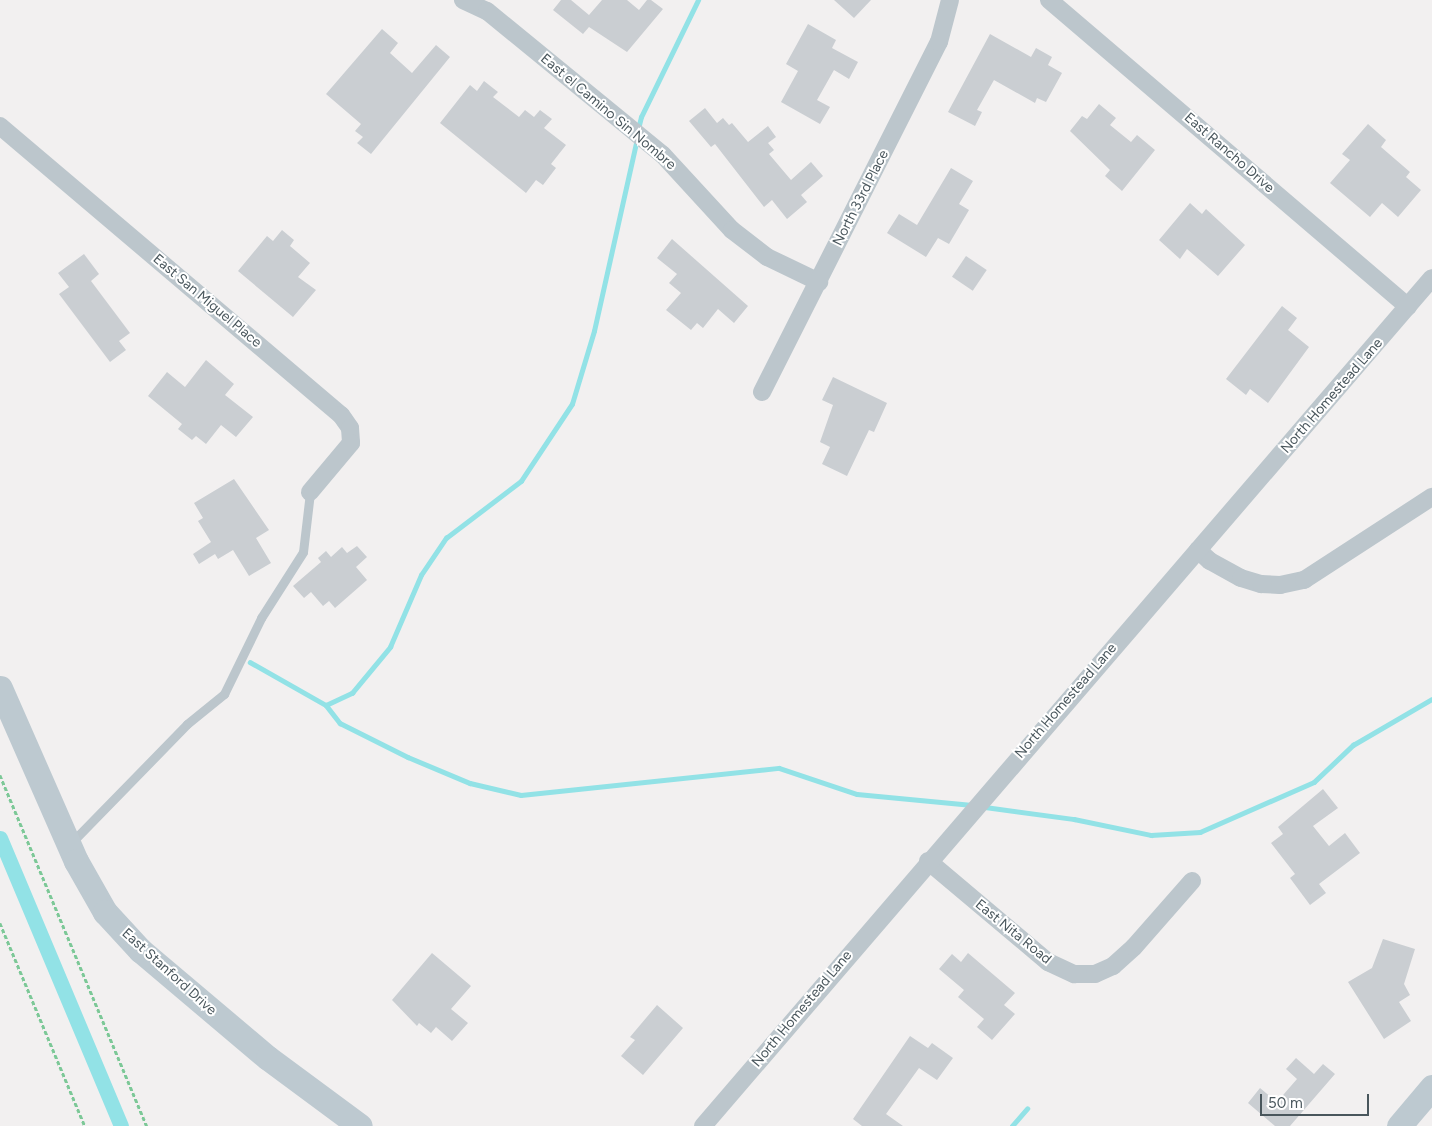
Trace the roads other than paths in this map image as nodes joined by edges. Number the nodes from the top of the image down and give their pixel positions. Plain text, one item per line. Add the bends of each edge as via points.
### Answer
1 (463, 0) edge
2 (950, 0) edge
3 (1049, 0) edge
4 (0, 126) edge
5 (1432, 278) edge
6 (819, 282) junction
7 (1408, 307) junction
8 (762, 392) dead end
9 (310, 492) joint
10 (1432, 497) edge
11 (1198, 550) junction
12 (0, 688) edge
13 (69, 845) junction
14 (928, 861) junction
15 (1192, 881) dead end
16 (1432, 1088) edge
17 (360, 1126) edge
18 (702, 1126) edge
19 (1399, 1126) edge

1 - 6 street, East el Camino Sin Nombre via 487,12 637,133 677,169 732,230 768,257
2 - 6 street, North 33rd Place via 938,42
3 - 7 street, East Rancho Drive
4 - 9 street, East San Miguel Place via 342,416 350,428 351,443
5 - 7 street, North Homestead Lane
6 - 8 street, North 33rd Place
7 - 11 street, North Homestead Lane
9 - 13 lane via 303,552 260,618 224,694 188,724
10 - 11 street via 1304,580 1280,585 1261,584 1226,570
11 - 14 street, North Homestead Lane
12 - 13 street, East Stanford Drive
13 - 17 street, East Stanford Drive via 105,912 140,950 268,1058
14 - 15 street, East Nita Road via 1048,962 1074,974 1094,974 1113,966 1134,948
14 - 18 street, North Homestead Lane
16 - 19 street

